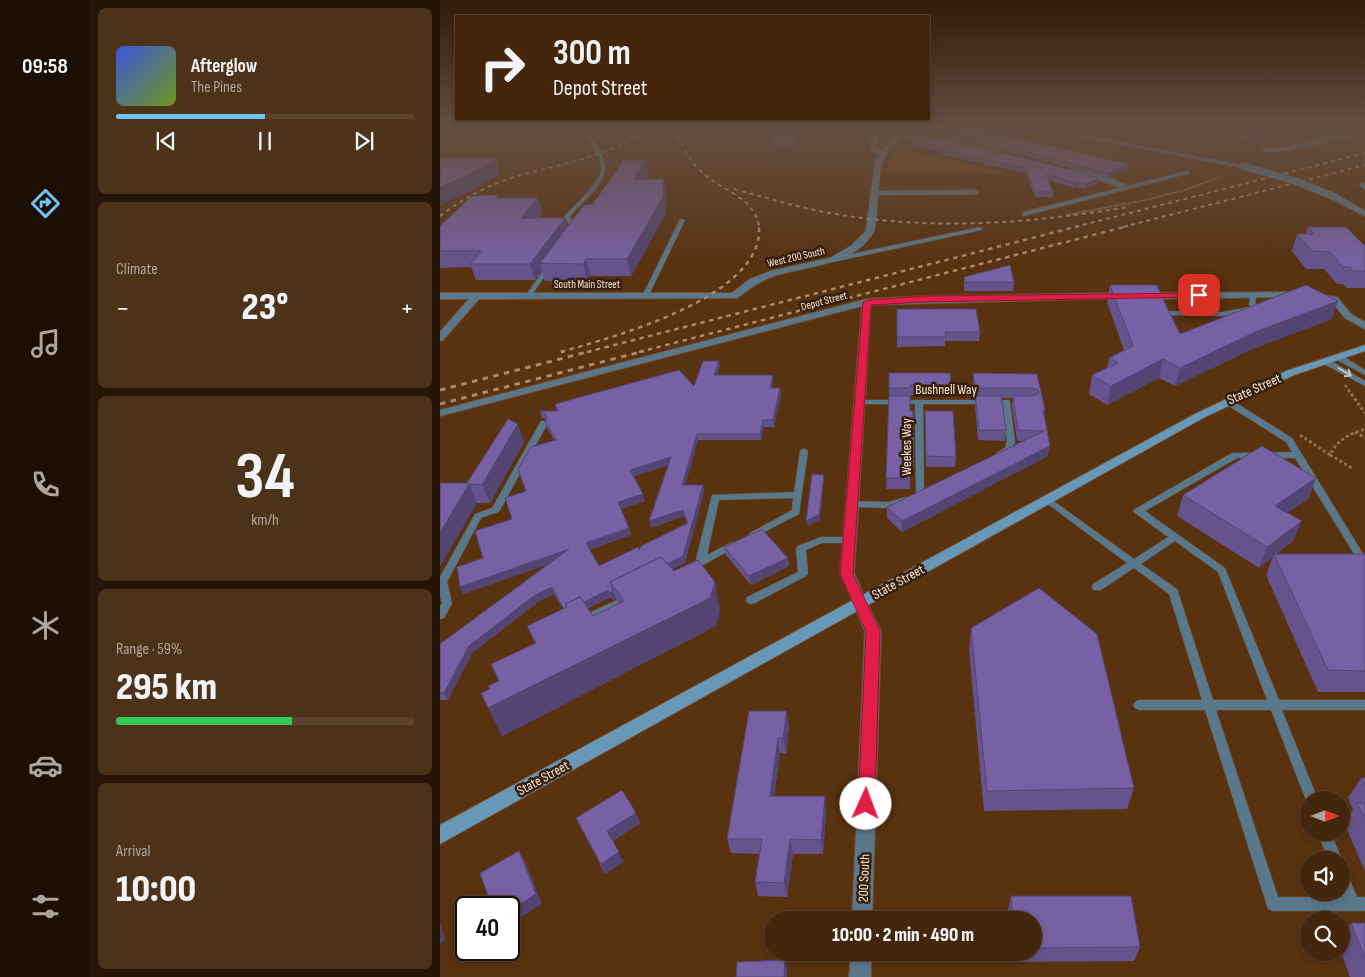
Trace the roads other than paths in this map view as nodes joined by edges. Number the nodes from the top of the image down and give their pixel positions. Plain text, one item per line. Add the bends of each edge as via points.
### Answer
1 (602, 175) edge
2 (876, 175) edge
3 (1086, 175) edge
4 (1177, 175) edge
5 (1273, 175) edge
6 (1365, 184) edge
7 (1127, 188) junction
8 (1365, 188) edge
9 (976, 192) dead end
10 (874, 193) junction
11 (1026, 214) dead end
12 (1365, 214) edge
13 (682, 220) dead end
14 (980, 229) dead end
15 (571, 238) edge
16 (555, 258) edge
17 (833, 260) junction
18 (646, 295) junction
19 (1253, 295) junction
20 (440, 296) edge
21 (476, 296) junction
22 (528, 296) junction
23 (734, 296) joint
24 (867, 302) junction
25 (1161, 313) edge
26 (1365, 326) edge
27 (440, 338) edge
28 (1365, 348) edge
29 (1331, 358) junction
30 (1365, 373) edge
31 (1365, 384) edge
32 (1227, 401) junction
33 (860, 402) junction
34 (919, 402) junction
35 (440, 413) edge
36 (544, 423) edge
37 (804, 451) dead end
38 (1299, 455) junction
39 (990, 458) edge
40 (929, 488) edge
41 (920, 493) junction
42 (798, 495) junction
43 (1045, 499) junction
44 (851, 504) junction
45 (1175, 537) junction
46 (849, 540) junction
47 (1134, 563) junction
48 (1365, 565) edge
49 (1097, 587) dead end
50 (639, 593) edge
51 (750, 600) dead end
52 (860, 602) junction
53 (440, 615) edge
54 (578, 624) edge
55 (1139, 705) dead end
56 (1209, 705) junction
57 (1274, 705) junction
58 (1365, 705) edge
59 (1308, 791) edge
60 (440, 835) edge
61 (1350, 890) edge
62 (1359, 904) edge
63 (862, 911) edge
64 (861, 961) edge
65 (860, 977) edge

1 - 15 lane via 567,217 576,231
2 - 10 street, West 200 South
3 - 7 street
4 - 7 street
5 - 12 street, bridge via 1333,196
6 - 8 lane via 1362,185
7 - 11 street
9 - 10 street
10 - 17 street, West 200 South via 870,232 854,248
13 - 18 lane
14 - 17 lane
16 - 22 lane
17 - 23 street, West 200 South via 760,278
18 - 22 street, South Main Street
18 - 23 street, South Main Street
19 - 24 street, Depot Street
19 - 25 lane via 1252,308 1223,314
19 - 26 street, Depot Street via 1334,299 1348,316
20 - 21 street, South Main Street
21 - 22 street, South Main Street
21 - 27 street
24 - 33 street, 200 South
24 - 35 street, Depot Street
28 - 29 main road, State Street
29 - 30 lane
29 -> 31 lane
29 - 32 main road, State Street
32 - 38 lane via 1290,440
32 - 43 main road, State Street
33 - 34 lane, Bushnell Way
33 - 44 street, 200 South
34 - 39 lane, Bushnell Way via 1010,402 1011,442 1008,449
34 - 41 lane, Weekes Way
36 - 53 lane via 496,510 478,516 442,582 447,602
37 - 42 lane
38 - 45 lane via 1235,455 1138,511
38 - 48 lane
40 - 41 lane
41 - 44 lane via 888,505
42 - 42 lane via 796,512 696,565 715,497
43 - 47 lane
43 - 52 main road, State Street
44 - 46 street, 200 South
45 - 47 lane
45 - 57 lane via 1222,570
46 - 51 lane via 821,540 801,548 804,574
46 - 52 street, 200 South via 846,574
47 - 49 lane
47 - 56 lane via 1173,592
50 - 54 lane
52 - 60 main road, State Street
52 - 63 street, 200 South via 873,631
55 - 56 lane
56 - 57 lane
56 - 62 lane via 1273,904
57 - 58 lane
57 - 59 lane
61 - 62 lane
64 - 65 street

